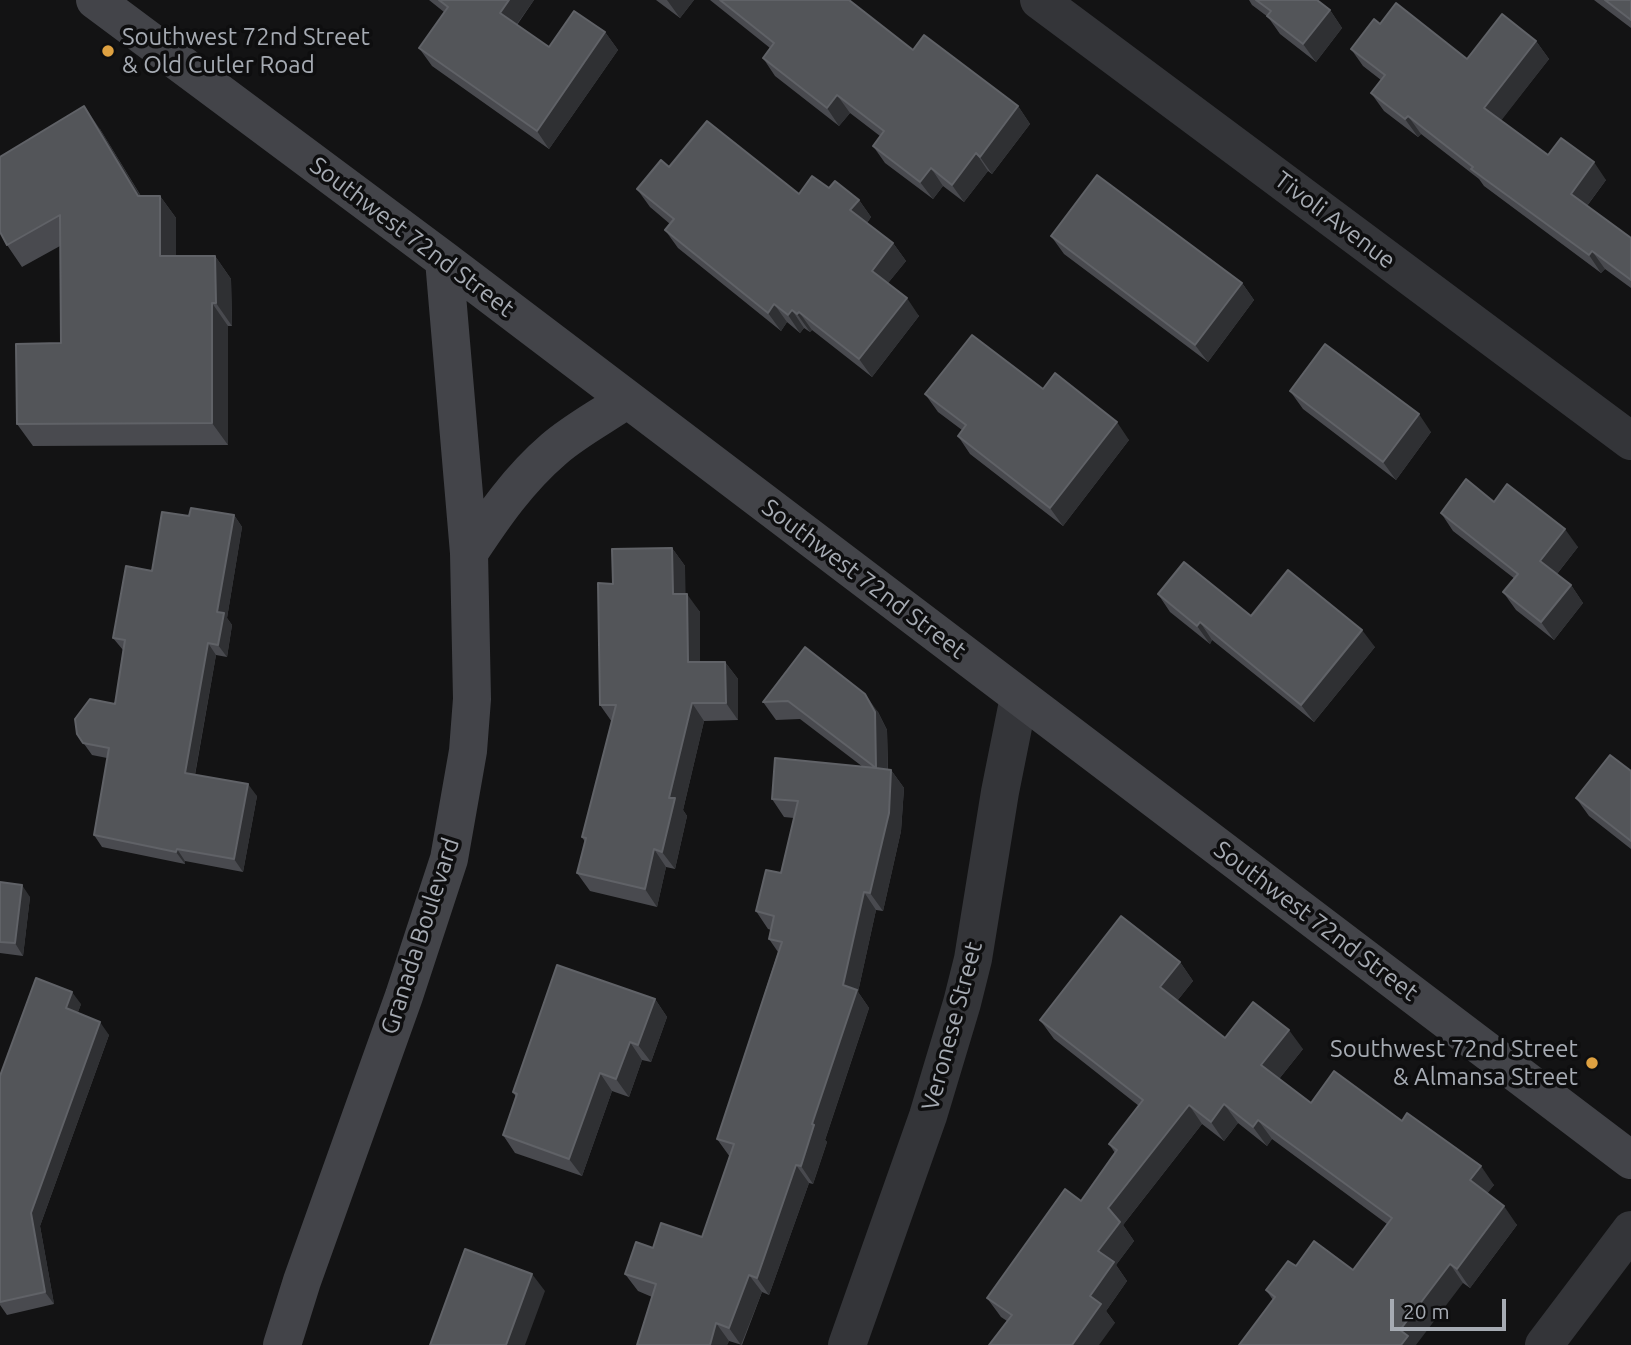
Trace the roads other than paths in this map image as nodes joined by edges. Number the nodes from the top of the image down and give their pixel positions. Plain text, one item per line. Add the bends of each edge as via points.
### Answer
1 (95, 0) edge
2 (1039, 0) edge
3 (444, 260) junction
4 (626, 400) junction
5 (1631, 441) edge
6 (469, 553) junction
7 (1019, 697) junction
8 (1631, 1160) edge
9 (1631, 1230) edge
10 (282, 1345) edge
11 (847, 1345) edge
12 (1544, 1345) edge

1 - 3 main road, Southwest 72nd Street
2 - 5 street, Tivoli Avenue
3 - 4 main road, Southwest 72nd Street
3 - 6 main road, Granada Boulevard
4 - 6 main road via 555,448 522,480
4 - 7 main road, Southwest 72nd Street
6 - 10 main road, Granada Boulevard via 472,699 449,859
7 - 8 main road, Southwest 72nd Street
7 - 11 street, Veronese Street via 962,1003 928,1116
9 - 12 street

